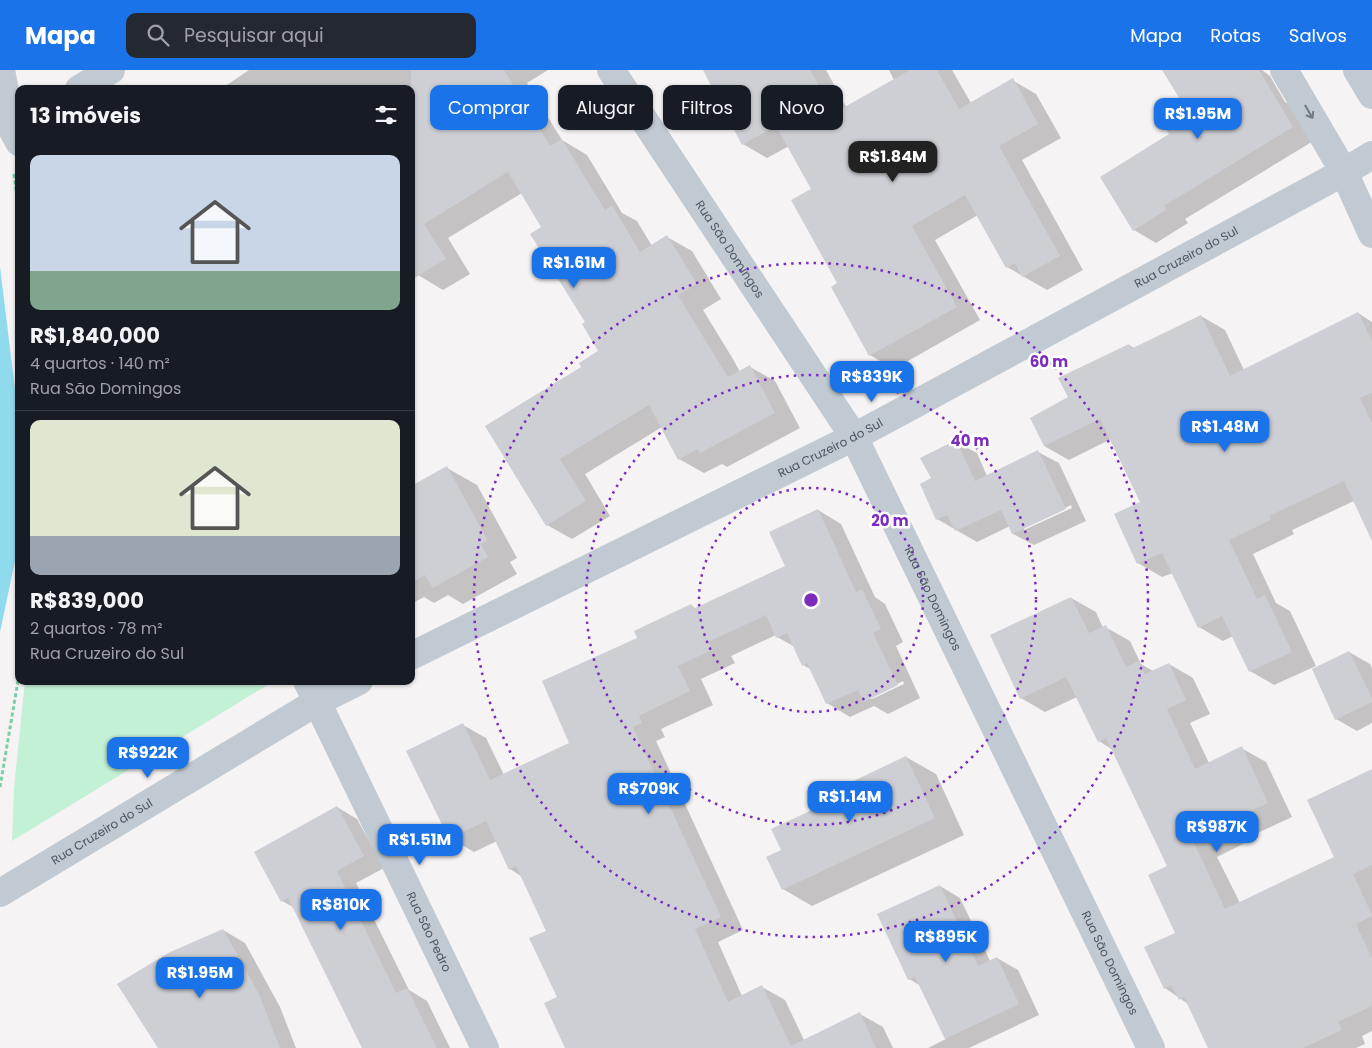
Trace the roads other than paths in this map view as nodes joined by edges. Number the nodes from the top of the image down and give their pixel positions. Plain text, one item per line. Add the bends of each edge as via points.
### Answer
1 (1, 70) edge
2 (111, 70) edge
3 (611, 70) edge
4 (1284, 70) edge
5 (1357, 70) edge
6 (86, 85) edge
7 (1372, 95) edge
8 (15, 128) edge
9 (1372, 155) edge
10 (1344, 172) junction
11 (1372, 234) edge
12 (854, 438) junction
13 (415, 654) edge
14 (342, 685) edge
15 (312, 692) edge
16 (0, 893) edge
17 (484, 1048) edge
18 (1151, 1048) edge

1 - 8 street
2 - 6 street
3 - 12 street, Rua São Domingos
4 -> 10 street
5 - 7 street
9 - 10 street, Rua Cruzeiro do Sul
10 - 11 street
10 - 12 street, Rua Cruzeiro do Sul
12 - 13 street, Rua Cruzeiro do Sul
12 - 18 street, Rua São Domingos
14 - 15 street, Rua Cruzeiro do Sul
15 - 16 street, Rua Cruzeiro do Sul
15 - 17 street, Rua São Pedro

